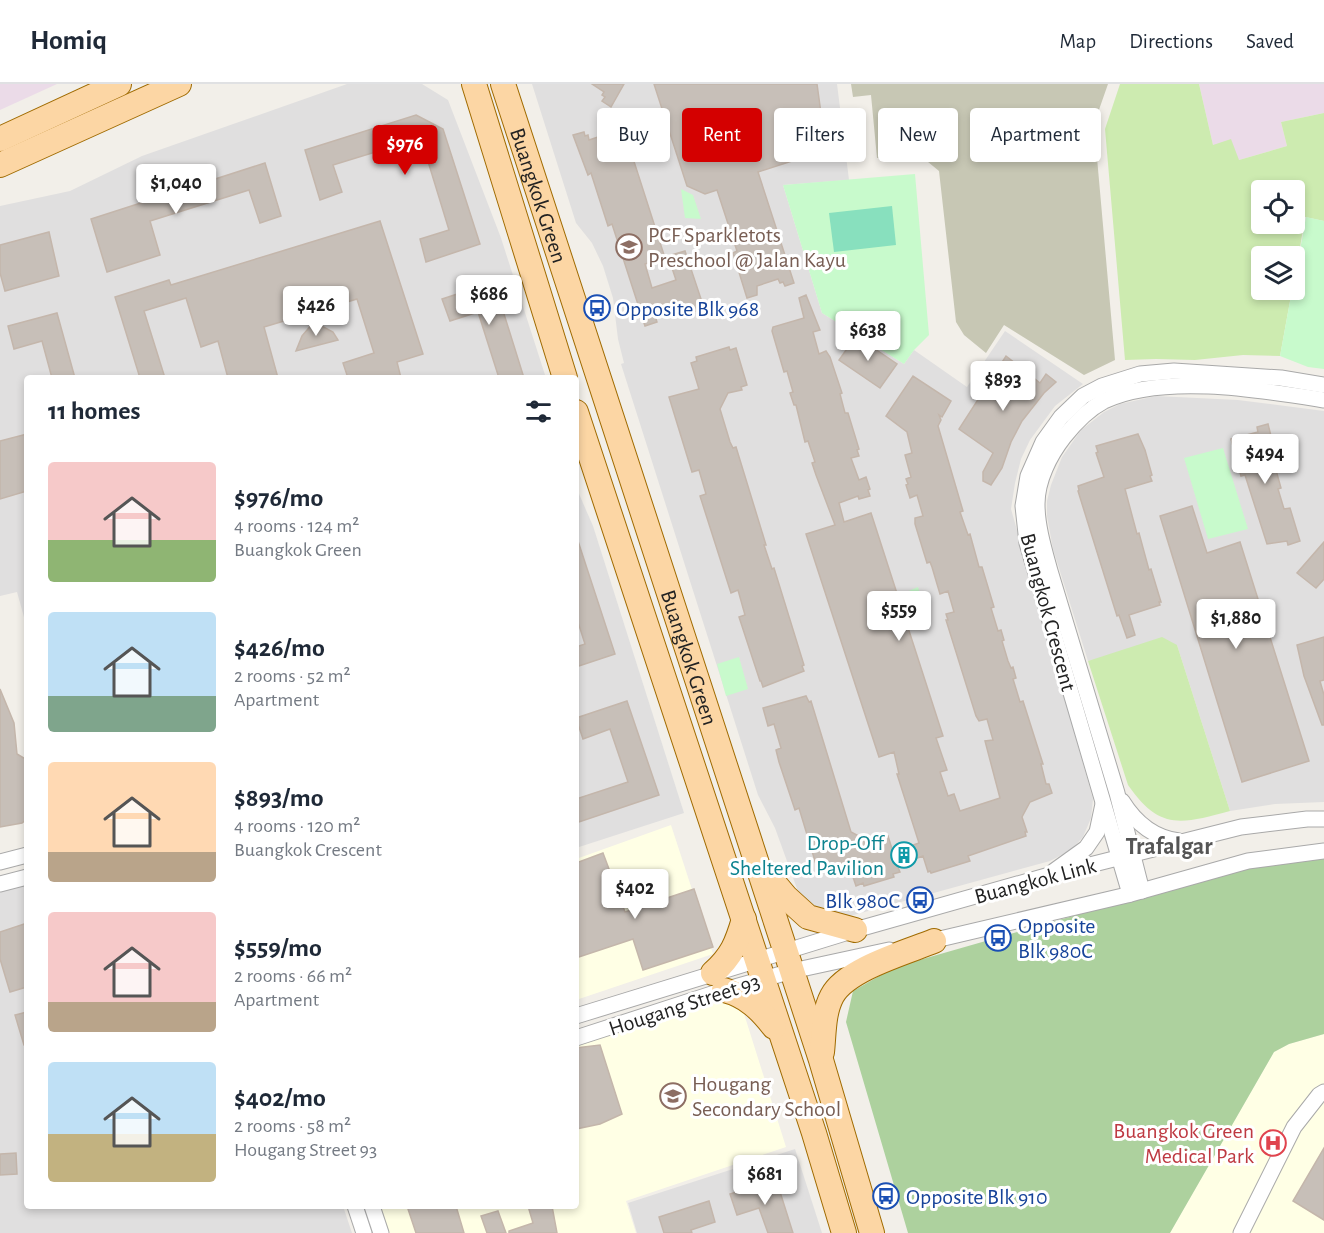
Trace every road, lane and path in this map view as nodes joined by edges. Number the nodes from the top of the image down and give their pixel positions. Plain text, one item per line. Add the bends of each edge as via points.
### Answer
1 (119, 84) edge
2 (179, 84) edge
3 (474, 84) edge
4 (503, 84) edge
5 (0, 139) edge
6 (0, 165) edge
7 (565, 375) edge
8 (1324, 385) edge
9 (1324, 400) edge
10 (579, 421) edge
11 (1117, 793) junction
12 (1103, 801) junction
13 (1324, 819) edge
14 (1185, 842) junction
15 (1324, 851) edge
16 (24, 856) edge
17 (1126, 856) junction
18 (756, 861) junction
19 (0, 862) edge
20 (1046, 876) junction
21 (24, 878) edge
22 (0, 884) edge
23 (1136, 892) junction
24 (744, 919) junction
25 (855, 930) junction
26 (934, 941) junction
27 (789, 961) junction
28 (760, 969) junction
29 (719, 981) junction
30 (579, 1015) edge
31 (781, 1036) junction
32 (579, 1037) edge
33 (821, 1060) junction
34 (1324, 1092) edge
35 (356, 1209) edge
36 (373, 1209) edge
37 (1243, 1232) edge
38 (364, 1233) edge
39 (381, 1233) edge
40 (844, 1233) edge
41 (872, 1233) edge

1 - 5 main road
2 - 6 main road
3 - 7 main road, Buangkok Green
4 - 18 main road, Buangkok Green
8 - 12 street, Buangkok Crescent via 1184,372 1140,374 1083,396 1043,442 1028,476 1023,506 1027,543
9 - 11 street, Buangkok Crescent via 1269,391 1178,385 1140,389 1096,406 1077,421 1054,449 1037,503 1041,534
10 - 24 main road, Buangkok Green
11 - 14 street, Buangkok Crescent via 1148,830 1167,840
11 - 17 street, Buangkok Crescent
12 - 17 street, Buangkok Crescent
12 - 20 street, Buangkok Crescent via 1097,831 1086,848
13 - 14 street, Buangkok Link via 1241,827
14 - 17 street, Buangkok Link
15 - 23 street, Buangkok Link via 1248,861
16 - 19 street
17 - 20 street, Buangkok Link
17 - 23 street, Buangkok Crescent
18 - 25 main road via 808,917
18 - 27 main road, Buangkok Green
20 - 25 street, Buangkok Link
21 - 22 street
23 - 26 street, Buangkok Link
24 - 28 main road, Buangkok Green
24 - 29 main road via 738,942
25 - 27 street, Buangkok Link
26 - 27 street, Buangkok Link
26 - 33 main road via 861,971 832,995 825,1017
27 - 28 street, Hougang Street 93
27 - 33 main road, Buangkok Green
28 - 29 street, Hougang Street 93
28 - 31 main road, Buangkok Green
29 - 30 street, Hougang Street 93
29 - 31 main road via 764,1014
29 - 32 street, Hougang Street 93 via 667,1010
31 - 40 main road, Buangkok Green
33 - 41 main road, Buangkok Green
34 - 37 street via 1294,1127
35 - 38 street
36 - 39 street

